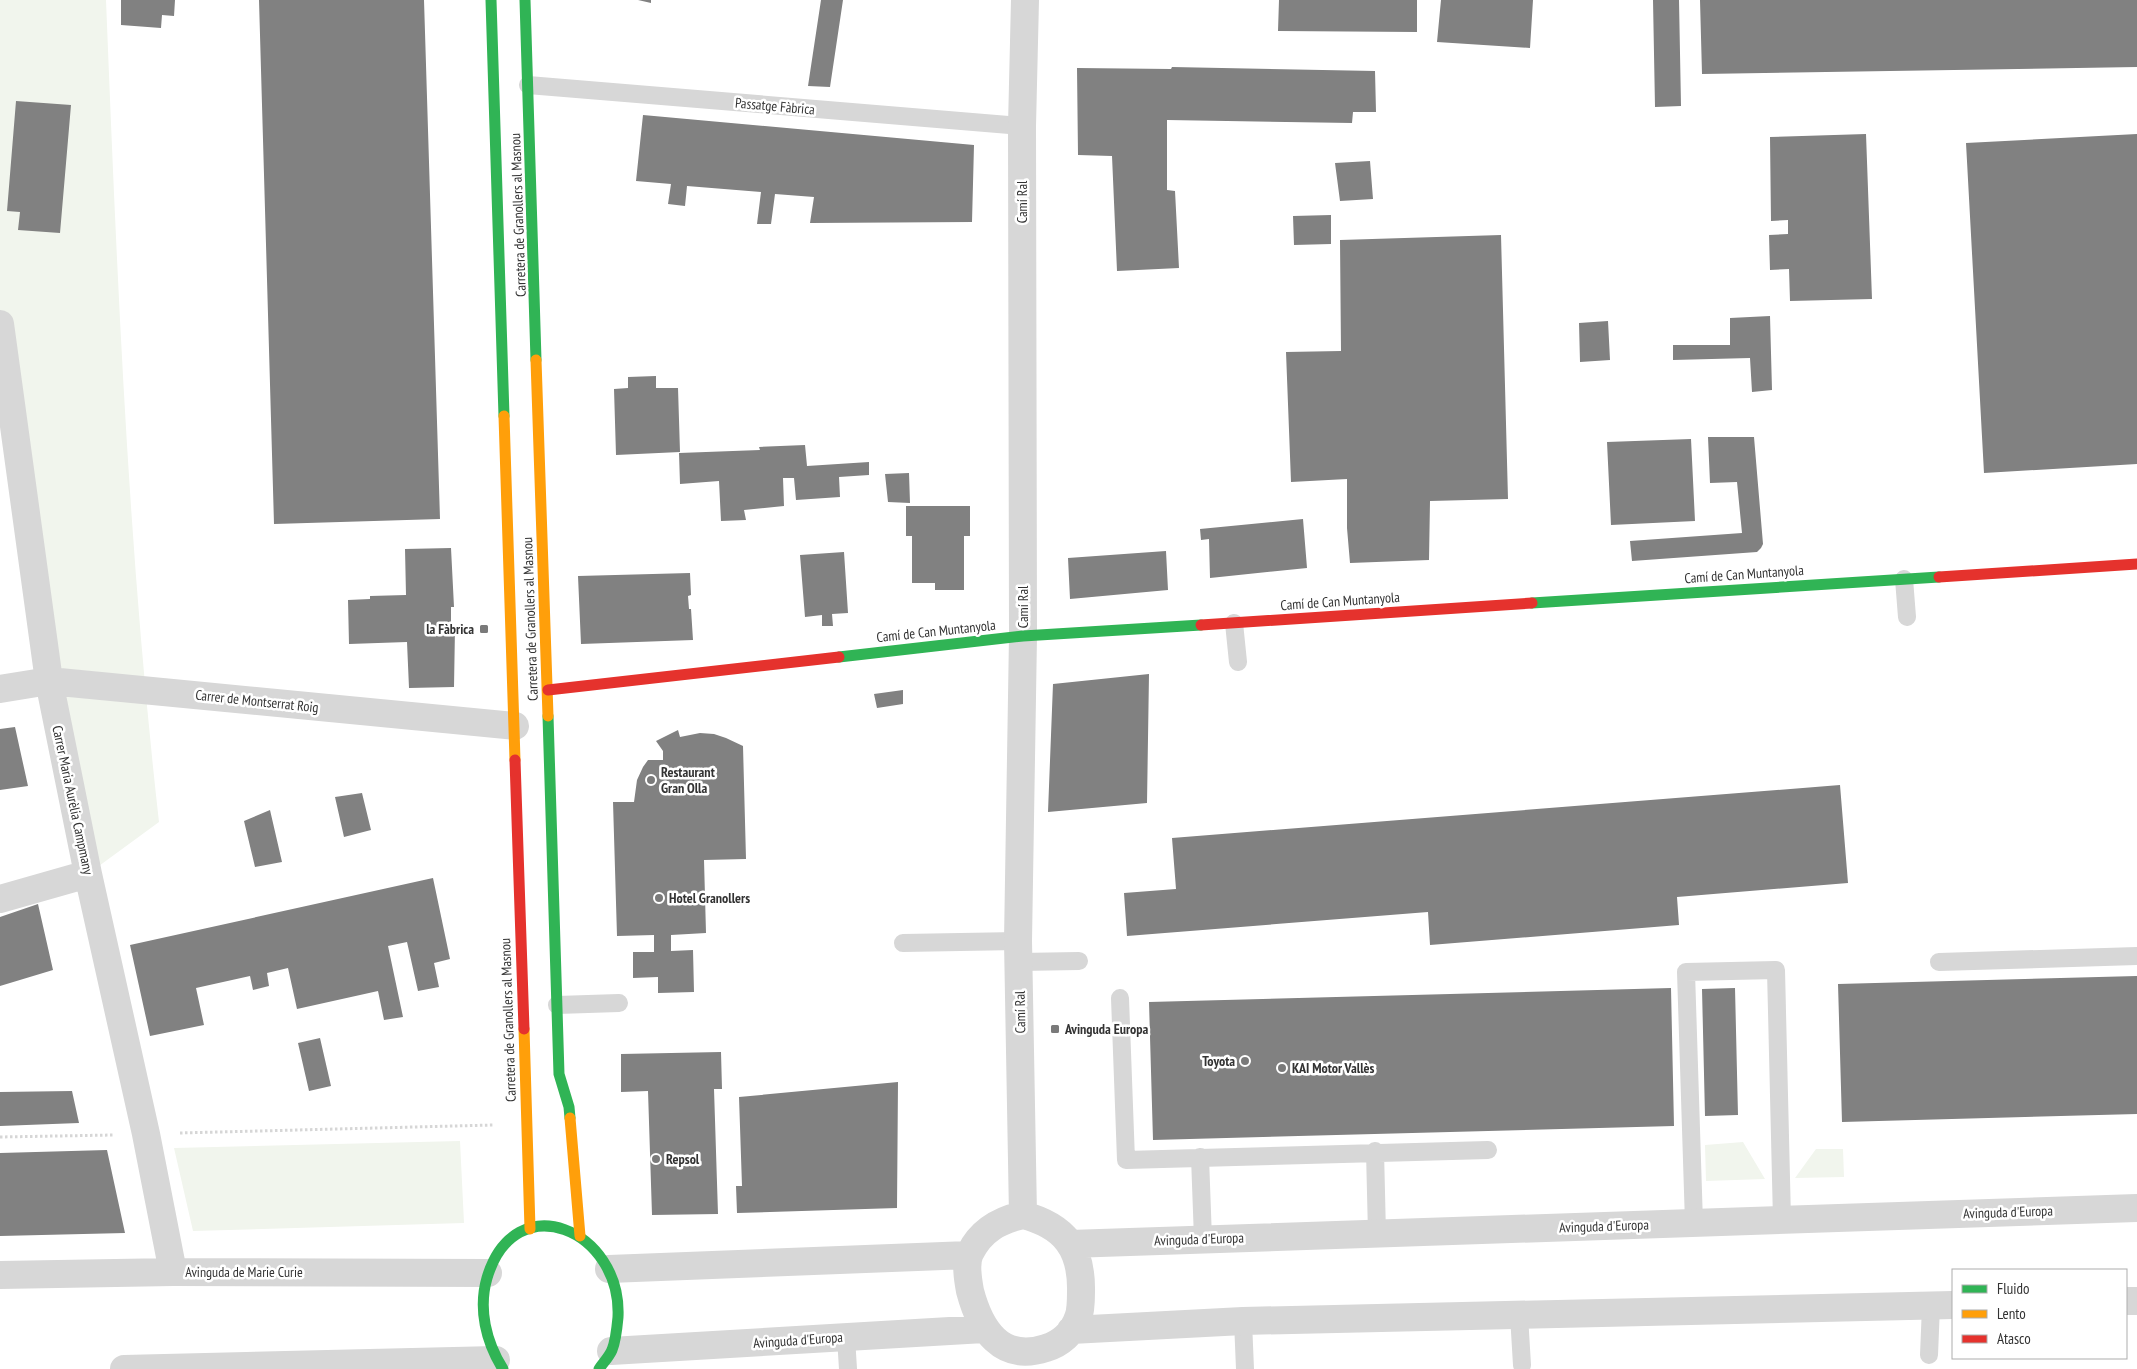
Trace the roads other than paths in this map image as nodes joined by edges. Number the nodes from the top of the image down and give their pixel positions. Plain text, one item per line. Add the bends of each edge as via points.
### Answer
1 (491, 0) edge
2 (525, 0) edge
3 (1024, 0) edge
4 (528, 86) junction
5 (1022, 126) junction
6 (0, 324) edge
7 (2137, 564) edge
8 (1904, 579) junction
9 (1907, 617) dead end
10 (1234, 623) junction
11 (1023, 636) junction
12 (1238, 662) dead end
13 (49, 681) junction
14 (0, 689) edge
15 (548, 690) junction
16 (515, 726) junction
17 (88, 874) junction
18 (0, 899) edge
19 (903, 943) dead end
20 (1018, 951) junction
21 (2137, 956) edge
22 (1079, 961) dead end
23 (1939, 962) dead end
24 (1120, 998) dead end
25 (619, 1004) dead end
26 (557, 1005) junction
27 (1488, 1150) dead end
28 (1375, 1151) junction
29 (1200, 1158) junction
30 (2137, 1208) edge
31 (1024, 1215) junction
32 (1782, 1220) junction
33 (1694, 1223) junction
34 (530, 1229) junction
35 (1377, 1234) junction
36 (580, 1236) junction
37 (1203, 1239) junction
38 (1070, 1244) junction
39 (969, 1255) junction
40 (608, 1269) junction
41 (173, 1272) junction
42 (488, 1273) junction
43 (0, 1276) edge
44 (1942, 1306) edge
45 (1519, 1315) junction
46 (1243, 1321) junction
47 (984, 1329) junction
48 (1071, 1330) junction
49 (846, 1337) junction
50 (1929, 1355) dead end
51 (605, 1360) edge
52 (1034, 1361) edge
53 (500, 1364) edge
54 (1522, 1365) dead end
55 (347, 1366) edge
56 (187, 1368) edge
57 (124, 1369) edge
58 (848, 1369) edge
59 (1245, 1369) edge

1 - 16 main road, Carretera de Granollers al Masnou
2 - 4 main road, Carretera de Granollers al Masnou
3 - 5 street, Camí Ral
4 - 5 lane, Passatge Fàbrica
4 - 15 main road, Carretera de Granollers al Masnou
5 - 11 street, Camí Ral
6 - 13 street, Carrer Maria Aurèlia Campmany
7 - 8 main road, Camí de Can Muntanyola
8 - 9 lane
8 - 10 main road, Camí de Can Muntanyola
10 - 11 main road, Camí de Can Muntanyola
10 - 12 lane
11 - 15 main road, Camí de Can Muntanyola
11 - 20 street, Camí Ral
13 - 14 street, Carrer de Montserrat Roig
13 - 16 street, Carrer de Montserrat Roig
13 - 17 street, Carrer Maria Aurèlia Campmany
15 - 26 main road, Carretera de Granollers al Masnou
16 - 34 main road, Carretera de Granollers al Masnou
17 - 18 street
17 - 41 street, Carrer Maria Aurèlia Campmany
19 - 20 lane
20 - 22 lane
20 - 31 street, Camí Ral
21 - 23 lane
24 - 29 lane via 1126,1160
25 - 26 lane
26 - 36 main road, Carretera de Granollers al Masnou via 559,1074 569,1107
27 - 28 lane
28 - 29 lane
28 - 35 lane
29 - 37 lane
30 - 32 street, Avinguda d'Europa
31 - 38 street via 1043,1220
31 - 39 street via 1005,1219 989,1229
32 - 33 street, Avinguda d'Europa
32 - 33 lane via 1776,970 1686,972
33 - 35 street, Avinguda d'Europa
34 - 36 main road via 547,1225
34 - 42 main road via 515,1234 507,1242 496,1255
35 - 37 street, Avinguda d'Europa
36 - 40 main road via 596,1249
37 - 38 street, Avinguda d'Europa
38 - 48 street via 1078,1262 1081,1284 1079,1318
39 - 40 street
39 - 47 street via 968,1279 974,1307
40 - 51 main road via 616,1289 618,1311 616,1332
41 - 42 street, Avinguda de Marie Curie
41 - 43 street, Avinguda de Marie Curie
42 - 53 main road via 484,1316 488,1338
44 - 45 street
44 - 50 lane
45 - 46 street
45 - 54 lane
46 - 48 street
46 - 59 lane
47 - 49 street, Avinguda d'Europa
47 - 52 street via 996,1341
48 - 52 street
49 - 51 street, Avinguda d'Europa
49 - 58 lane
53 - 55 street
55 - 56 street
56 - 57 street

